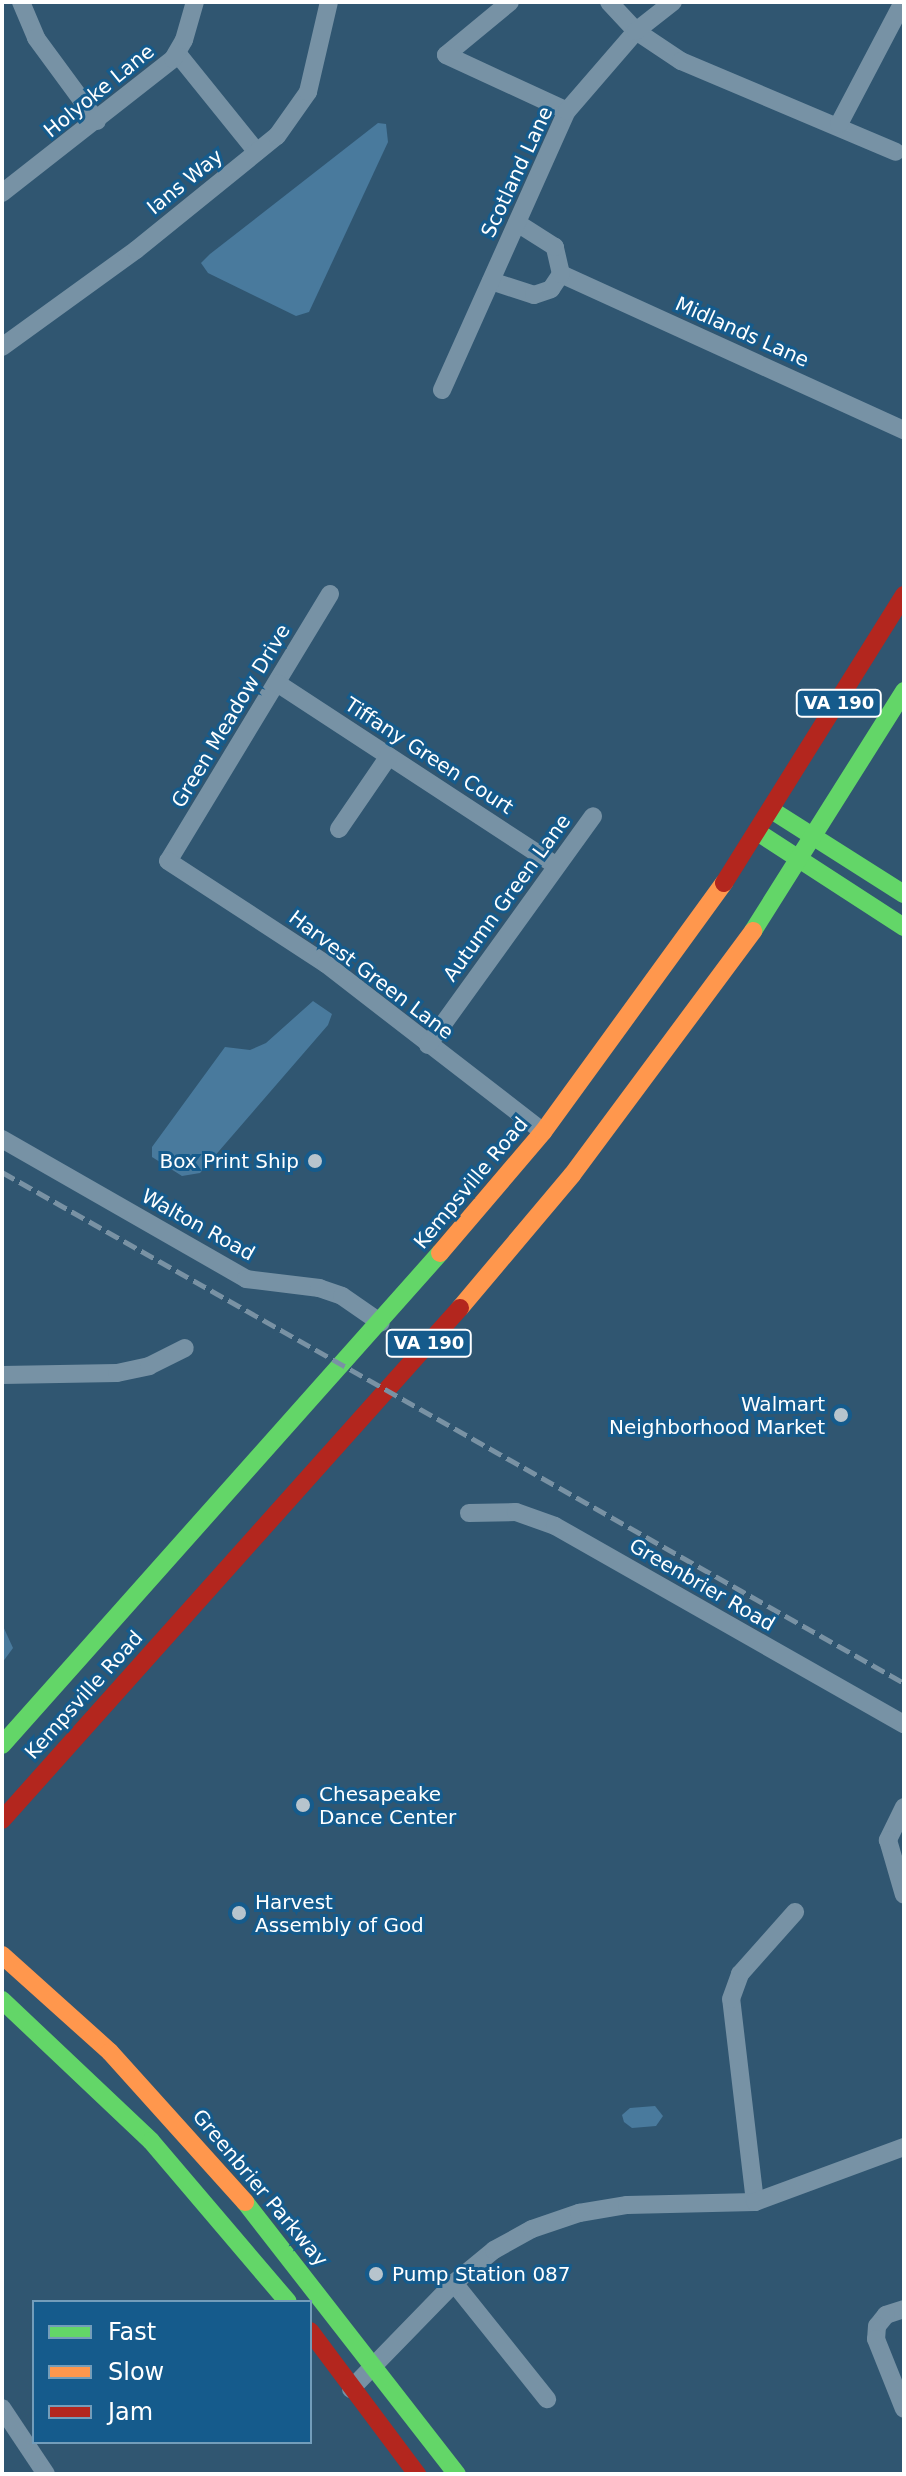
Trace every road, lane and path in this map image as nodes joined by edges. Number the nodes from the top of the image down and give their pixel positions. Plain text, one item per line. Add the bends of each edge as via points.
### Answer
1 (21, 2) edge
2 (195, 2) edge
3 (329, 2) edge
4 (510, 2) edge
5 (609, 2) edge
6 (673, 2) edge
7 (903, 2) edge
8 (636, 31) junction
9 (177, 53) junction
10 (567, 111) junction
11 (97, 121) junction
12 (839, 124) junction
13 (257, 152) junction
14 (896, 152) dead end
15 (2, 193) edge
16 (517, 223) junction
17 (561, 274) junction
18 (491, 281) junction
19 (2, 347) edge
20 (442, 390) dead end
21 (904, 430) edge
22 (330, 594) dead end
23 (904, 595) edge
24 (277, 683) junction
25 (904, 691) edge
26 (389, 756) junction
27 (773, 811) junction
28 (593, 816) dead end
29 (339, 829) dead end
30 (759, 833) junction
31 (817, 835) junction
32 (802, 859) junction
33 (168, 861) joint
34 (557, 866) junction
35 (904, 894) edge
36 (904, 927) edge
37 (428, 1045) junction
38 (543, 1132) junction
39 (2, 1139) edge
40 (381, 1323) junction
41 (185, 1348) dead end
42 (2, 1375) edge
43 (469, 1513) dead end
44 (904, 1724) edge
45 (2, 1745) edge
46 (904, 1807) edge
47 (2, 1820) edge
48 (904, 1895) edge
49 (795, 1912) dead end
50 (2, 1955) edge
51 (2, 2000) edge
52 (904, 2147) edge
53 (755, 2202) junction
54 (454, 2283) junction
55 (286, 2300) edge
56 (904, 2309) edge
57 (312, 2334) edge
58 (372, 2368) junction
59 (351, 2389) junction
60 (547, 2399) dead end
61 (2, 2408) edge
62 (904, 2409) edge
63 (46, 2474) edge
64 (417, 2474) edge
65 (457, 2474) edge

1 - 11 street via 36,38
2 - 9 street, Holyoke Lane
3 - 13 street, Ians Way via 308,92 277,136
4 - 10 street via 446,55
5 - 8 street
6 - 8 street, Scotland Lane
7 - 12 street
8 - 10 street, Scotland Lane
8 - 12 street via 681,61
9 - 11 street, Holyoke Lane
9 - 13 street
10 - 16 street, Scotland Lane
11 - 15 street, Holyoke Lane
12 - 14 street
13 - 19 street, Ians Way via 136,250
16 - 17 street via 555,247
16 - 18 street, Scotland Lane
17 - 18 street via 551,289 534,295
17 - 21 street, Midlands Lane
18 - 20 street, Scotland Lane
22 - 24 street, Green Meadow Drive
23 - 27 main road, Kempsville Road / VA 190
24 - 26 street, Tiffany Green Court
24 - 33 street, Green Meadow Drive
25 - 31 main road, Kempsville Road / VA 190
26 - 29 street
26 - 34 street, Tiffany Green Court
27 - 30 main road, Kempsville Road / VA 190
27 - 31 main road
28 - 34 street, Autumn Green Lane
30 - 32 main road
30 - 38 main road, Kempsville Road / VA 190
31 - 32 main road, Kempsville Road / VA 190
31 - 35 main road
32 - 36 main road
32 - 47 main road, Kempsville Road / VA 190 via 694,1016 509,1254
33 - 37 street, Harvest Green Lane via 326,964
34 - 37 street, Autumn Green Lane
37 - 38 street, Harvest Green Lane
38 - 40 main road, Kempsville Road / VA 190
39 - 40 street, Walton Road via 246,1279 319,1288 342,1296
40 - 45 main road, Kempsville Road / VA 190
41 - 42 street via 138,1369
43 - 44 street, Greenbrier Road via 516,1512 555,1526
46 - 48 street via 888,1840
49 - 53 street via 740,1974 731,1999
50 - 58 main road, Greenbrier Parkway via 110,2052 178,2124 282,2245
51 - 55 main road via 151,2141
52 - 53 street
53 - 54 street via 653,2204 579,2213 532,2229 494,2250
54 - 58 street
54 - 60 street
56 - 62 street via 886,2315 877,2326 876,2339
57 - 59 main road
58 - 59 street
58 - 65 main road, Greenbrier Parkway
59 - 64 main road
61 - 63 street

